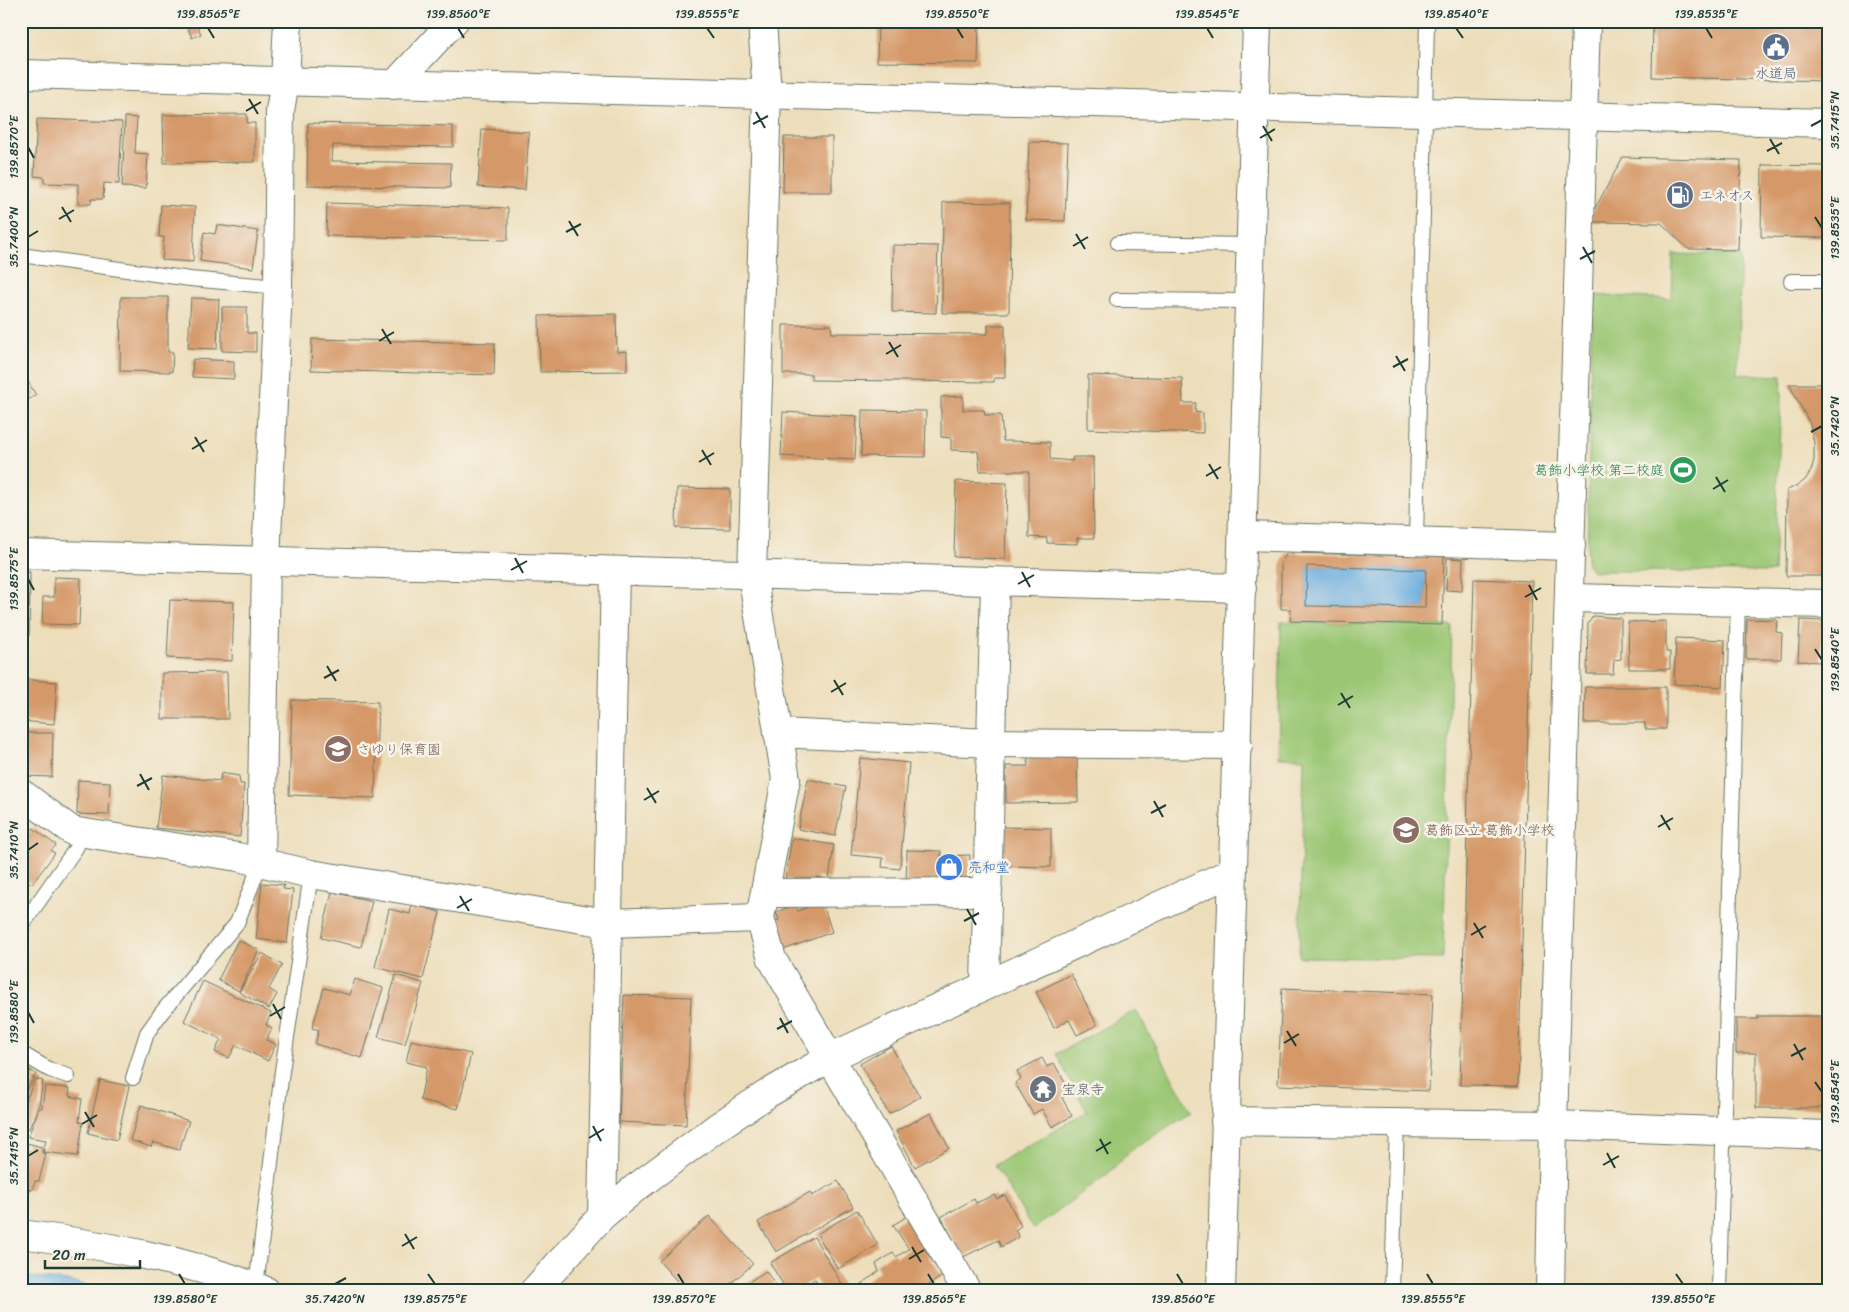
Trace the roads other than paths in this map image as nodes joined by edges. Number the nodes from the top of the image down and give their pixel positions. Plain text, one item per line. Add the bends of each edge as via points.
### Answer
1 (288, 21) edge
2 (454, 21) edge
3 (762, 21) edge
4 (1257, 21) edge
5 (1427, 21) edge
6 (1586, 21) edge
7 (21, 74) edge
8 (285, 81) junction
9 (394, 85) junction
10 (767, 94) junction
11 (1254, 109) junction
12 (1425, 112) junction
13 (1583, 116) junction
14 (1828, 123) edge
15 (1118, 243) dead end
16 (1251, 245) junction
17 (21, 254) edge
18 (1791, 281) dead end
19 (1828, 281) edge
20 (278, 287) junction
21 (1117, 300) dead end
22 (1249, 301) junction
23 (1243, 536) junction
24 (1416, 542) junction
25 (1571, 546) junction
26 (21, 554) edge
27 (266, 561) junction
28 (615, 571) junction
29 (752, 574) junction
30 (995, 582) junction
31 (1242, 588) junction
32 (1570, 598) junction
33 (1738, 601) junction
34 (1828, 604) edge
35 (778, 733) junction
36 (991, 743) junction
37 (1238, 745) junction
38 (21, 793) edge
39 (82, 832) junction
40 (261, 862) junction
41 (1232, 872) junction
42 (311, 874) junction
43 (988, 892) junction
44 (763, 905) junction
45 (607, 923) junction
46 (21, 927) edge
47 (986, 985) junction
48 (21, 1053) edge
49 (831, 1057) junction
50 (68, 1076) dead end
51 (133, 1078) dead end
52 (1225, 1121) junction
53 (1397, 1123) junction
54 (1553, 1125) junction
55 (1723, 1132) junction
56 (1828, 1135) edge
57 (602, 1216) junction
58 (21, 1234) edge
59 (960, 1288) edge
60 (261, 1289) edge
61 (534, 1291) edge
62 (1222, 1291) edge
63 (1392, 1291) edge
64 (1550, 1291) edge
65 (1719, 1291) edge

1 - 8 street
2 - 9 street
3 - 10 street
4 - 11 street
5 - 12 lane
6 - 13 street
7 - 8 street
8 - 9 street
8 - 20 street via 280,111
9 - 10 street
10 - 11 street
10 - 29 street
11 - 12 street
11 - 16 street
12 - 13 street
12 - 24 lane
13 - 14 street
13 - 25 street
15 - 16 lane
16 - 22 street
17 - 20 lane
18 - 19 lane
20 - 27 street
21 - 22 lane
22 - 23 street
23 - 24 street
23 - 31 street
24 - 25 street
25 - 32 street
26 - 27 street
27 - 28 street
27 - 40 street
28 - 29 street
28 - 45 street
29 - 30 street
29 - 35 street
30 - 31 street
30 - 36 street
31 - 37 street
32 - 33 street
32 - 54 street
33 - 34 street
33 - 55 lane
35 - 36 street
35 - 44 street via 786,779
36 - 37 street
36 - 43 street
37 - 41 street
38 - 39 street via 72,830
39 - 40 street
39 - 46 lane via 76,848
40 - 42 street
40 - 51 lane via 237,923 147,1033
41 - 47 street
41 - 52 street
42 - 45 street
42 - 60 lane via 282,1071
43 - 44 street
43 - 47 street
44 - 45 street
44 - 49 street via 772,958
45 - 57 street
47 - 49 street
48 - 50 lane via 50,1070
49 - 57 street via 716,1128
49 - 59 street
52 - 53 street
52 - 62 street
53 - 54 street
53 - 63 lane
54 - 55 street
54 - 64 street
55 - 56 street
55 - 65 lane
57 - 61 street
58 - 60 street via 131,1252

